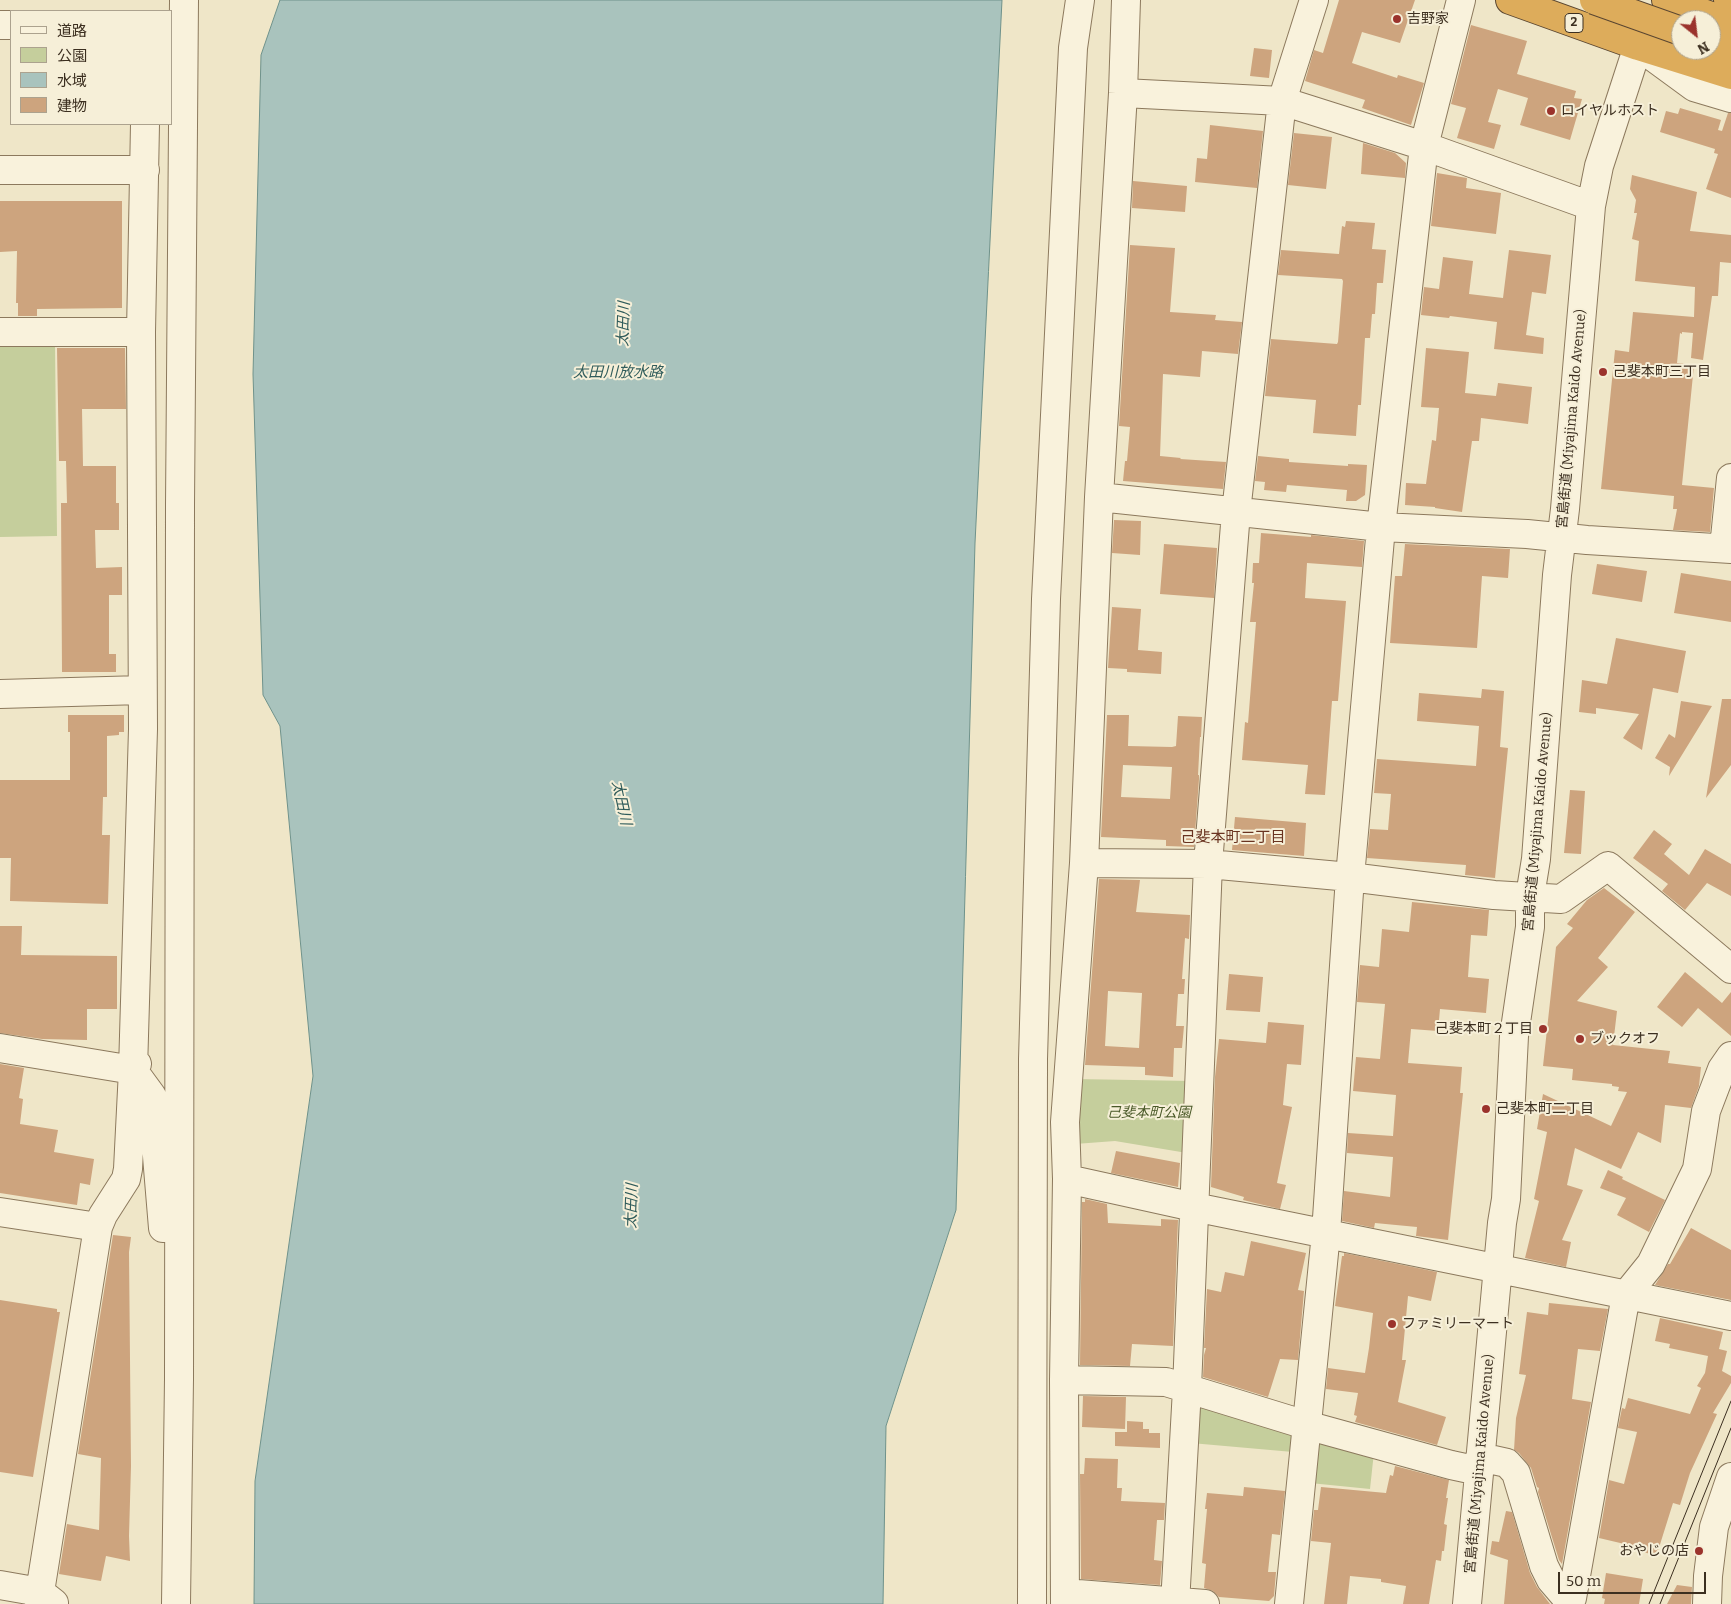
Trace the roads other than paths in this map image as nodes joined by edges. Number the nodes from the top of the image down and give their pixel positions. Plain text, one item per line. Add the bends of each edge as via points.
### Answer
1 (184, 0) edge
2 (1080, 0) edge
3 (1126, 0) edge
4 (1314, 0) edge
5 (1461, 0) edge
6 (1510, 0) edge
7 (1594, 0) edge
8 (1652, 0) edge
9 (1666, 0) edge
10 (1731, 23) edge
11 (1671, 27) edge
12 (1638, 46) junction
13 (1731, 75) edge
14 (1123, 93) junction
15 (1731, 98) edge
16 (1282, 101) junction
17 (145, 125) edge
18 (1424, 146) junction
19 (0, 170) edge
20 (145, 170) junction
21 (1591, 206) junction
22 (0, 332) edge
23 (141, 332) junction
24 (1731, 478) edge
25 (1099, 497) junction
26 (1236, 512) junction
27 (1381, 527) junction
28 (1560, 538) junction
29 (1728, 548) edge
30 (179, 673) junction
31 (142, 690) junction
32 (0, 694) edge
33 (179, 810) junction
34 (1084, 862) junction
35 (1208, 864) junction
36 (156, 868) junction
37 (1350, 877) junction
38 (1530, 896) junction
39 (1731, 969) edge
40 (0, 1048) edge
41 (1731, 1056) edge
42 (133, 1070) junction
43 (1032, 1119) junction
44 (1067, 1178) junction
45 (1194, 1207) junction
46 (0, 1212) edge
47 (98, 1227) junction
48 (1326, 1233) junction
49 (1031, 1248) junction
50 (1499, 1268) junction
51 (1626, 1295) junction
52 (1731, 1316) edge
53 (179, 1379) junction
54 (1064, 1380) junction
55 (1187, 1389) junction
56 (1306, 1425) junction
57 (1480, 1464) junction
58 (1731, 1476) edge
59 (0, 1585) edge
60 (1065, 1599) edge
61 (45, 1600) edge
62 (1175, 1602) edge
63 (176, 1604) edge
64 (1032, 1604) edge
65 (1205, 1604) edge
66 (1289, 1604) edge
67 (1467, 1604) edge
68 (1707, 1604) edge

1 - 30 street
2 - 43 street via 1071,74 1047,589
3 - 14 street
4 - 16 street
5 - 18 street
6 - 12 highway, 2
7 - 11 highway, 2, bridge
8 - 12 highway
9 - 10 highway
12 - 13 highway
12 - 15 street via 1694,86
12 - 21 street, 宮島街道 (Miyajima Kaido Avenue) via 1599,166
14 - 16 street
14 - 25 street
16 - 18 street
16 - 26 street
17 - 20 street
18 - 21 street
18 - 27 street
19 - 20 street
20 - 23 street
21 - 28 street, 宮島街道 (Miyajima Kaido Avenue)
22 - 23 street
23 - 31 street
24 - 29 street
25 - 26 street
25 - 34 street
26 - 27 street
26 - 35 street
27 - 28 street
27 - 37 street
28 - 29 street
28 - 38 street, 宮島街道 (Miyajima Kaido Avenue) via 1536,859
30 - 33 street
30 - 36 street via 170,704 158,804
31 - 32 street
31 - 42 street
33 - 36 street
33 - 53 street
34 - 35 street
34 - 44 street via 1065,1122
35 - 37 street
35 - 45 street
36 - 42 street via 150,1046
37 - 38 street via 1494,895
37 - 48 street
38 - 39 street via 1561,899 1608,866
38 - 50 street, 宮島街道 (Miyajima Kaido Avenue) via 1530,927 1514,1036 1506,1199
40 - 42 street
41 - 51 street via 1722,1069 1706,1111 1697,1169 1651,1264
42 - 47 street via 127,1174
42 - 53 street via 152,1096
43 - 44 street
43 - 49 street
44 - 45 street
44 - 49 street via 1053,1195 1045,1226
44 - 54 street
45 - 48 street
45 - 55 street
46 - 47 street
47 - 61 street
48 - 50 street
48 - 56 street
49 - 64 street
50 - 51 street
50 - 57 street, 宮島街道 (Miyajima Kaido Avenue)
51 - 52 street
51 - 57 street via 1572,1598 1562,1594 1544,1566 1516,1473 1507,1462
53 - 63 street
54 - 55 street via 1166,1382
54 - 60 street
55 - 56 street
55 - 62 street
56 - 57 street via 1451,1465
56 - 66 street
57 - 67 street, 宮島街道 (Miyajima Kaido Avenue)
58 - 68 street via 1714,1527
59 - 61 street
60 - 62 street
62 - 65 street

